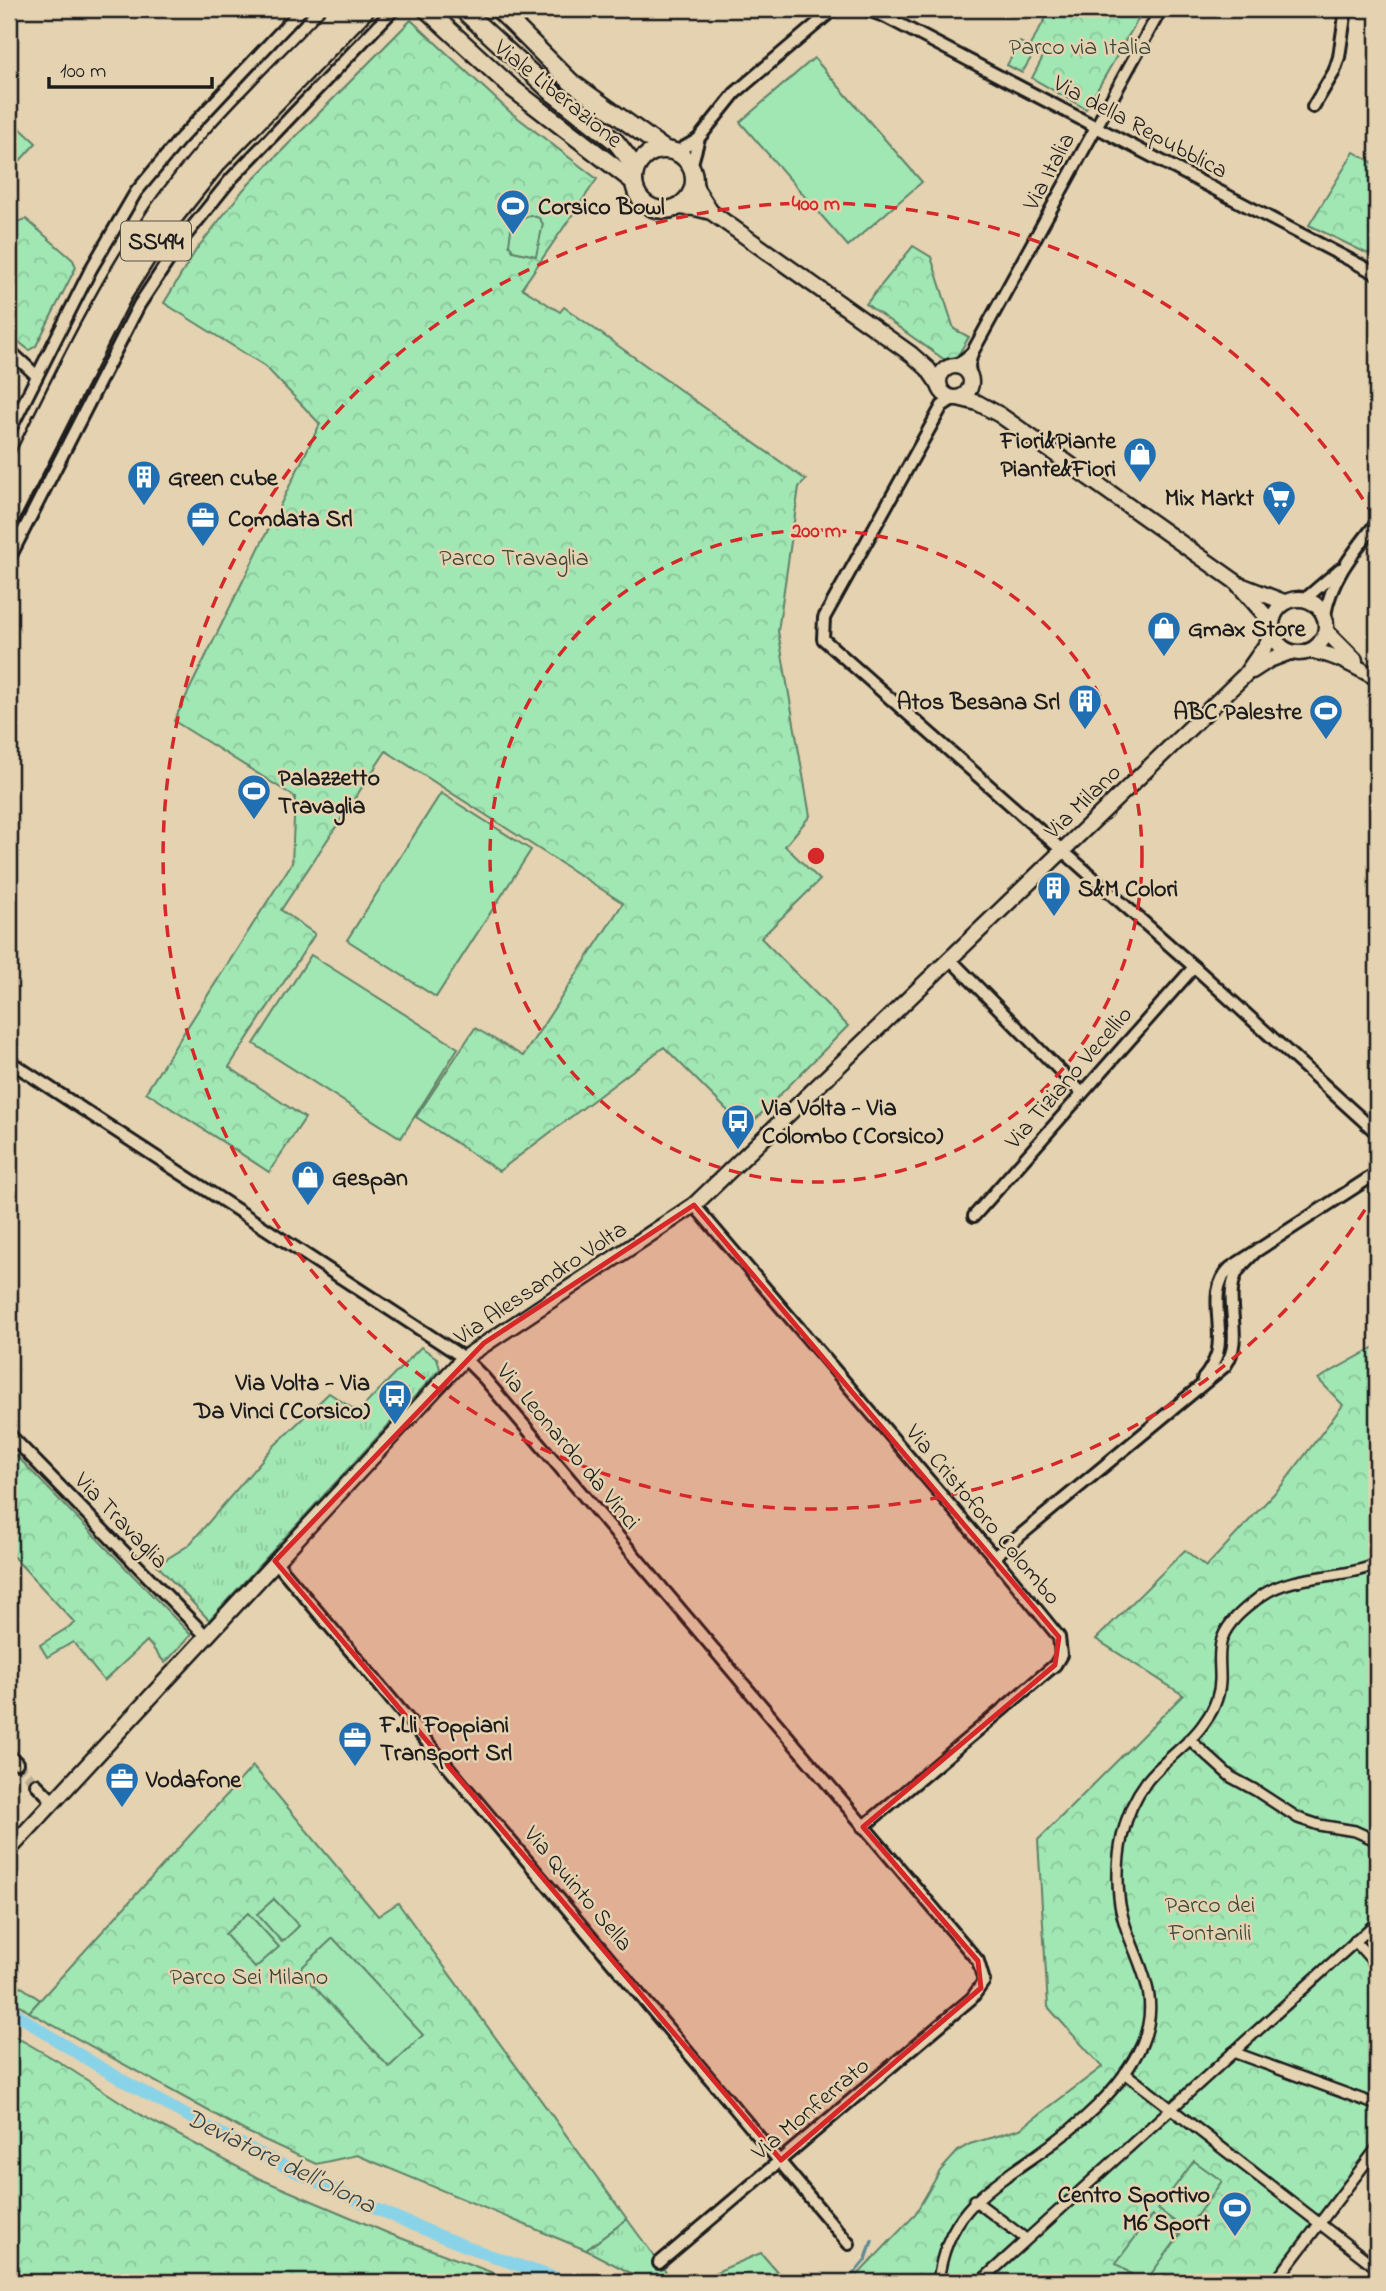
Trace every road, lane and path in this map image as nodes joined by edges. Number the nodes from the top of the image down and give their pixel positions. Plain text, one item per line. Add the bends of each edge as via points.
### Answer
1 (302, 9) edge
2 (333, 9) edge
3 (342, 9) edge
4 (365, 9) edge
5 (374, 9) edge
6 (394, 9) edge
7 (426, 9) edge
8 (462, 9) edge
9 (498, 9) edge
10 (834, 9) edge
11 (865, 9) edge
12 (1161, 9) edge
13 (1346, 9) edge
14 (881, 12) edge
15 (1313, 107) dead end
16 (250, 118) junction
17 (1096, 127) junction
18 (699, 138) junction
19 (616, 142) junction
20 (664, 151) junction
21 (693, 174) junction
22 (634, 178) junction
23 (676, 207) junction
24 (711, 212) junction
25 (1376, 271) edge
26 (9, 350) edge
27 (972, 353) junction
28 (911, 354) junction
29 (953, 366) junction
30 (37, 376) junction
31 (970, 377) junction
32 (939, 385) junction
33 (956, 398) junction
34 (1000, 415) junction
35 (9, 432) edge
36 (9, 488) edge
37 (9, 518) edge
38 (1377, 522) edge
39 (9, 559) edge
40 (1343, 567) junction
41 (1236, 582) junction
42 (1305, 599) junction
43 (1284, 602) junction
44 (1325, 615) junction
45 (1272, 629) junction
46 (1326, 631) junction
47 (1290, 652) junction
48 (1309, 652) junction
49 (1245, 675) junction
50 (1376, 678) edge
51 (1062, 851) junction
52 (950, 959) junction
53 (1194, 967) junction
54 (9, 1061) edge
55 (1082, 1093) junction
56 (1377, 1133) edge
57 (1377, 1173) edge
58 (694, 1205) junction
59 (974, 1216) dead end
60 (1254, 1253) junction
61 (464, 1358) junction
62 (1197, 1388) junction
63 (9, 1434) edge
64 (995, 1557) junction
65 (275, 1560) junction
66 (1377, 1564) edge
67 (205, 1636) junction
68 (1189, 1739) junction
69 (36, 1784) tunnel mouth
70 (54, 1802) junction
71 (863, 1827) junction
72 (1377, 1841) edge
73 (9, 1850) edge
74 (1377, 1922) edge
75 (1355, 1941) junction
76 (1377, 1966) edge
77 (984, 1981) joint
78 (1233, 2052) junction
79 (1125, 2073) junction
80 (1377, 2105) edge
81 (1171, 2109) junction
82 (1377, 2148) edge
83 (780, 2160) junction
84 (974, 2200) junction
85 (1320, 2224) junction
86 (1026, 2239) junction
87 (849, 2244) dead end
88 (659, 2263) dead end
89 (1377, 2268) edge
90 (938, 2282) edge
91 (980, 2282) edge
92 (1275, 2282) edge

1 - 30 street via 136,192
2 - 16 main road via 279,69
3 - 16 main road, SS494
4 - 16 main road, SS494
5 - 16 main road via 301,81
6 - 39 street via 231,179 183,240 139,305
7 - 22 main road, Viale Liberazione via 512,88
8 - 19 main road, Viale Liberazione via 554,94
9 - 20 main road, Viale Liberazione via 571,82
10 - 18 street via 735,93
11 - 14 street, Via della Repubblica
12 - 17 street, Via Italia
13 - 15 street via 1337,64
14 - 17 street, Via della Repubblica
16 - 36 main road, SS494 via 204,156 153,220 110,290
16 - 37 main road, SS494 via 164,228 122,295
17 - 25 street, Via della Repubblica
17 - 27 street, Via Italia
18 - 20 street
18 - 21 street
19 - 20 main road, Viale Liberazione via 640,151
19 - 22 main road, Viale Liberazione via 630,160
20 - 21 main road via 687,160
20 - 22 main road via 642,159
21 - 23 main road via 690,195
21 - 24 street
22 - 23 main road via 637,193 646,204 662,210
23 - 24 street
24 - 28 street
26 - 30 street
27 - 29 street, Via Italia
27 - 31 street, Via Italia
28 - 29 street via 931,364
28 - 32 street
29 - 31 street
29 - 32 street via 940,375
30 - 35 street
31 - 33 street via 967,393
31 - 34 street
32 - 33 street via 944,394
33 - 34 street
33 - 51 street via 942,406 824,618 823,639
34 - 41 street
38 - 40 street
40 - 42 street
40 - 44 street
41 - 43 street
41 - 45 street
42 - 43 street
42 - 44 street via 1317,604
43 - 45 street via 1274,615
44 - 46 street
45 - 47 street via 1277,642
45 - 49 street, Via Milano
46 - 48 street
46 - 50 street
47 - 48 street
47 - 49 street, Via Milano
48 - 50 street via 1342,659
49 - 51 street, Via Milano
51 - 52 street, Via Milano
51 - 53 street
52 - 55 street
52 - 58 street, Via Alessandro Volta
53 - 55 street, Via Tiziano Vecellio
53 - 56 street
54 - 61 street, Via Leonardo da Vinci
55 - 59 street, Via Tiziano Vecellio
57 - 60 street
58 - 61 street, Via Alessandro Volta
58 - 64 street, Via Cristoforo Colombo
60 - 62 street via 1233,1284 1235,1332 1230,1359
60 - 62 street via 1219,1281 1217,1355
61 - 65 street, Via Alessandro Volta
61 - 71 street, Via Leonardo da Vinci
62 - 64 street
63 - 67 street, Via Travaglia
64 - 71 street, Via Cristoforo Colombo via 1059,1637 1060,1655 1055,1665
65 - 67 street, Via Alessandro Volta
65 - 83 street, Via Quinto Sella
66 - 68 street via 1285,1584 1263,1595 1236,1618 1222,1638 1218,1696 1206,1721
67 - 70 street, Via Alessandro Volta
68 - 72 street via 1231,1777 1298,1818
68 - 79 street via 1147,1781 1122,1833 1118,1859 1121,1915 1150,1992 1142,2043
69 - 70 street
70 - 73 street, Via Alessandro Volta
71 - 77 street, Via Leonardo da Vinci via 978,1961
74 - 75 street
75 - 76 street
75 - 78 street
77 - 83 street, Via Monferrato via 972,1998
78 - 80 street
78 - 81 street
79 - 81 street
79 - 84 street via 1066,2133
81 - 85 street
81 - 86 street
82 - 85 street
83 - 87 street, Via Quinto Sella
83 - 88 street, Via Monferrato
84 - 86 street
84 - 90 street via 945,2248
85 - 89 street
85 - 92 street
86 - 91 street

